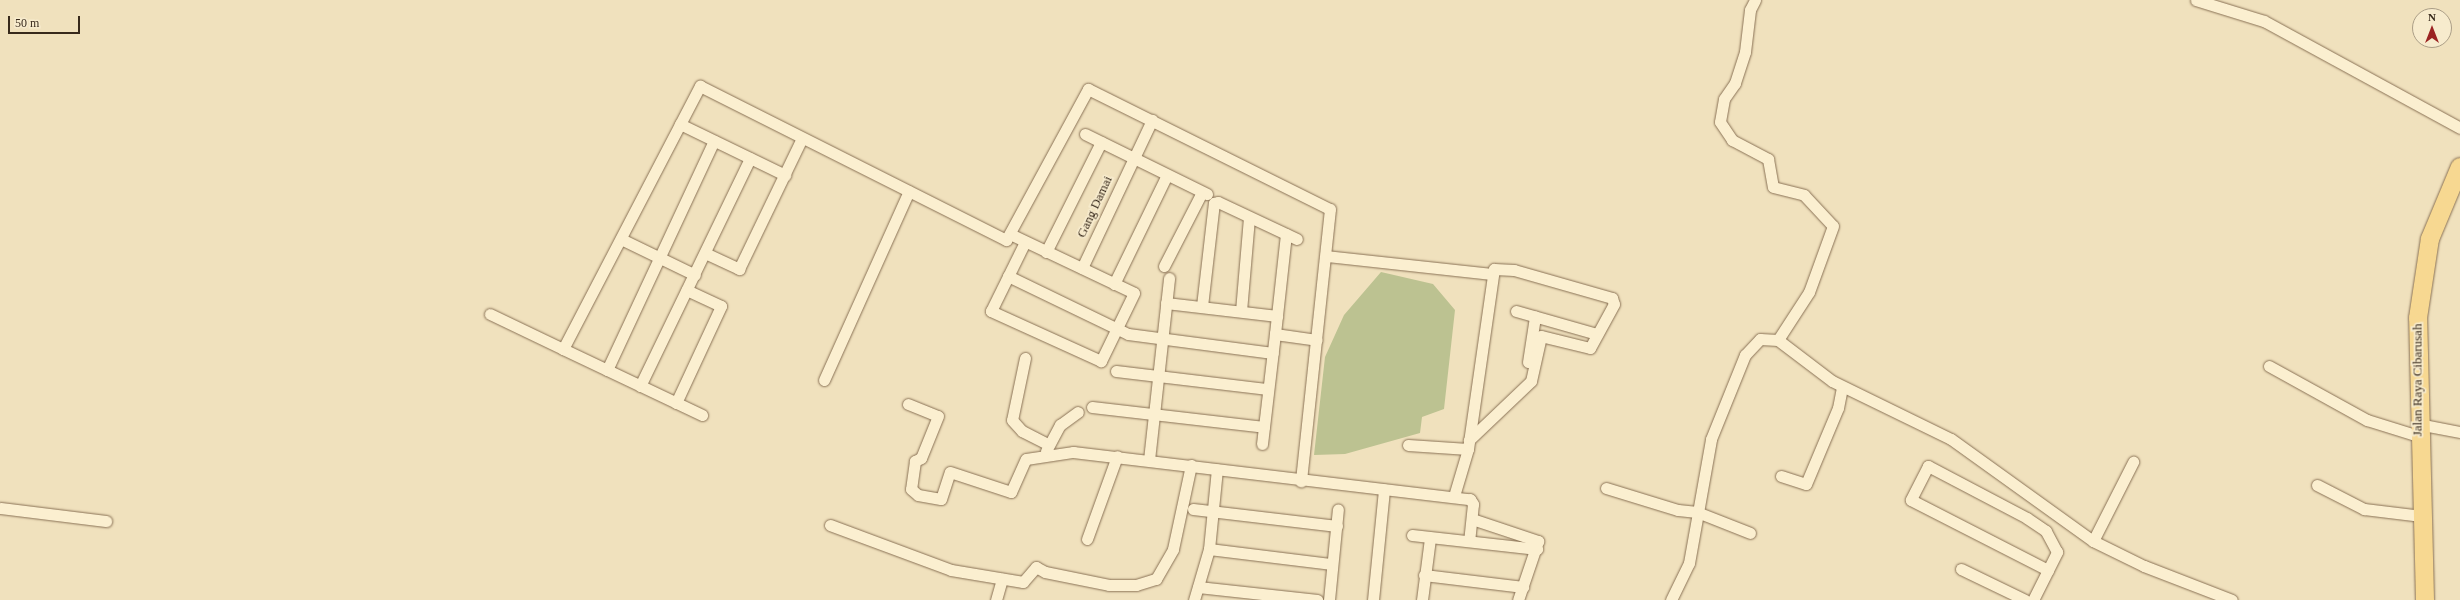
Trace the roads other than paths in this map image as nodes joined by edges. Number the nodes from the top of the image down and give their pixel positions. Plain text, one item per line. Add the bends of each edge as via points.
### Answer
1 (1755, 0) edge
2 (2196, 0) edge
3 (1152, 120) junction
4 (680, 124) junction
5 (2460, 128) edge
6 (1085, 134) dead end
7 (802, 138) junction
8 (714, 141) junction
9 (1101, 142) junction
10 (750, 158) junction
11 (1134, 158) junction
12 (2460, 167) edge
13 (784, 175) junction
14 (1167, 175) junction
15 (909, 191) junction
16 (1249, 217) junction
17 (1010, 234) junction
18 (1286, 234) junction
19 (1297, 238) dead end
20 (621, 239) junction
21 (1025, 242) junction
22 (1046, 252) junction
23 (705, 253) junction
24 (1326, 256) junction
25 (662, 259) junction
26 (1164, 266) dead end
27 (1082, 268) junction
28 (1491, 274) junction
29 (695, 275) junction
30 (1008, 276) junction
31 (1169, 278) dead end
32 (1114, 284) junction
33 (687, 290) junction
34 (1166, 303) junction
35 (1202, 306) junction
36 (1241, 311) junction
37 (1516, 311) dead end
38 (490, 314) dead end
39 (1277, 316) junction
40 (1535, 317) junction
41 (1117, 327) junction
42 (1275, 334) junction
43 (1597, 334) junction
44 (1162, 340) junction
45 (1317, 340) junction
46 (1778, 340) junction
47 (563, 350) junction
48 (1272, 353) junction
49 (1025, 358) dead end
50 (2269, 366) dead end
51 (607, 370) junction
52 (1116, 371) dead end
53 (1158, 375) junction
54 (824, 380) dead end
55 (640, 386) junction
56 (1842, 387) junction
57 (1523, 388) junction
58 (1268, 389) junction
59 (676, 403) junction
60 (908, 404) dead end
61 (1092, 407) dead end
62 (1078, 412) dead end
63 (1154, 414) junction
64 (702, 415) dead end
65 (1264, 427) junction
66 (2418, 430) junction
67 (2460, 432) edge
68 (1262, 444) dead end
69 (1468, 444) junction
70 (1408, 445) dead end
71 (1047, 450) junction
72 (1117, 456) junction
73 (1149, 460) junction
74 (2133, 462) dead end
75 (1191, 465) junction
76 (1217, 469) junction
77 (1781, 476) dead end
78 (1301, 481) junction
79 (2318, 485) dead end
80 (1606, 488) dead end
81 (1384, 490) junction
82 (1454, 496) junction
83 (0, 508) edge
84 (1193, 509) dead end
85 (1338, 509) dead end
86 (1213, 512) junction
87 (1697, 512) junction
88 (2422, 516) junction
89 (1472, 519) junction
90 (106, 521) dead end
91 (830, 526) dead end
92 (1337, 526) junction
93 (1750, 533) dead end
94 (1412, 535) dead end
95 (1430, 538) junction
96 (1087, 539) dead end
97 (1469, 541) junction
98 (2093, 541) junction
99 (1209, 549) junction
100 (1537, 549) junction
101 (1332, 564) junction
102 (1961, 569) dead end
103 (2048, 570) junction
104 (1424, 575) junction
105 (1002, 579) junction
106 (1198, 587) junction
107 (1523, 587) junction
108 (996, 600) edge
109 (1194, 600) edge
110 (1316, 600) edge
111 (1329, 600) edge
112 (1373, 600) edge
113 (1422, 600) edge
114 (1518, 600) edge
115 (1671, 600) edge
116 (2025, 600) edge
117 (2033, 600) edge
118 (2230, 600) edge
119 (2425, 600) edge

1 - 46 street via 1743,59 1735,83 1724,99 1720,122 1732,140 1768,159 1773,187 1804,195 1833,226 1809,292
2 - 5 street via 2264,21
3 - 11 street, Gang Damai
3 - 17 street via 1088,89
3 - 24 street via 1329,208 1331,214
4 - 7 street via 700,86
4 - 8 street
4 - 20 street
6 - 9 street
7 - 13 street
7 - 15 street
8 - 10 street
8 - 25 street
9 - 11 street
9 - 22 street
10 - 13 street
10 - 23 street
11 - 14 street
11 - 27 street, Gang Damai
12 - 66 main road, Jalan Raya Cibarusah via 2439,213 2425,266 2416,342
13 - 23 street via 739,269
14 - 26 street via 1205,193
14 - 32 street
15 - 17 street via 1006,240
15 - 54 street
16 - 18 street
16 - 35 street via 1218,202 1213,204
16 - 36 street
17 - 21 street
18 - 19 street
18 - 39 street
20 - 25 street
20 - 47 street
21 - 22 street
21 - 30 street
22 - 27 street
23 - 29 street
24 - 28 street
24 - 45 street
25 - 29 street
25 - 51 street
27 - 32 street
28 - 43 street via 1497,268 1514,270 1612,298 1614,304
28 - 69 street
29 - 33 street
30 - 41 street
30 - 41 street via 991,311 1101,361
31 - 34 street
32 - 41 street via 1134,293
33 - 55 street
33 - 59 street via 721,306
34 - 35 street
34 - 44 street
35 - 36 street
36 - 39 street
37 - 40 street
38 - 47 street
39 - 42 street
40 - 43 street
40 - 57 street
41 - 44 street via 1128,334
42 - 45 street
42 - 48 street
43 - 57 street via 1586,349 1542,335 1531,381
44 - 48 street
44 - 53 street
45 - 78 street
46 - 56 street
46 - 87 street via 1760,339 1745,355 1711,439
47 - 51 street
48 - 58 street
49 - 71 street via 1012,420
50 - 66 street via 2367,420
51 - 55 street
52 - 53 street
53 - 58 street
53 - 63 street
55 - 59 street
56 - 77 street via 1835,414 1806,484
56 - 98 street via 1951,439
57 - 69 street
58 - 65 street
59 - 64 street
60 - 71 street via 938,416 921,458 915,461 911,489 918,495 941,499 950,472 1011,492 1015,489 1026,459
61 - 63 street
62 - 71 street via 1060,425
63 - 65 street
63 - 73 street
65 - 68 street
66 - 67 street
66 - 88 main road, Jalan Raya Cibarusah
69 - 70 street
69 - 82 street
71 - 72 street
72 - 73 street
72 - 96 street
73 - 75 street
74 - 98 street
75 - 76 street
75 - 105 street via 1173,549 1156,579 1118,586 1045,572 1036,567 1026,581
76 - 78 street
76 - 86 street
78 - 81 street
79 - 88 street via 2364,508
80 - 87 street via 1673,509
81 - 82 street
81 - 112 street
82 - 89 street via 1472,500
83 - 90 street
84 - 86 street
85 - 92 street
86 - 92 street
86 - 99 street
87 - 93 street
87 - 115 street via 1689,563
88 - 119 main road, Jalan Raya Cibarusah
89 - 97 street
89 - 100 street via 1538,541
91 - 105 street via 909,558 951,570
92 - 101 street
94 - 95 street
95 - 97 street
95 - 104 street
97 - 100 street
98 - 118 street via 2144,566
99 - 101 street
99 - 106 street
100 - 107 street
101 - 111 street
102 - 116 street
103 - 103 street via 2057,552 2046,532 2027,518 1928,466 1911,500
103 - 117 street
104 - 107 street
104 - 113 street
105 - 108 street
106 - 109 street
106 - 110 street
107 - 114 street

